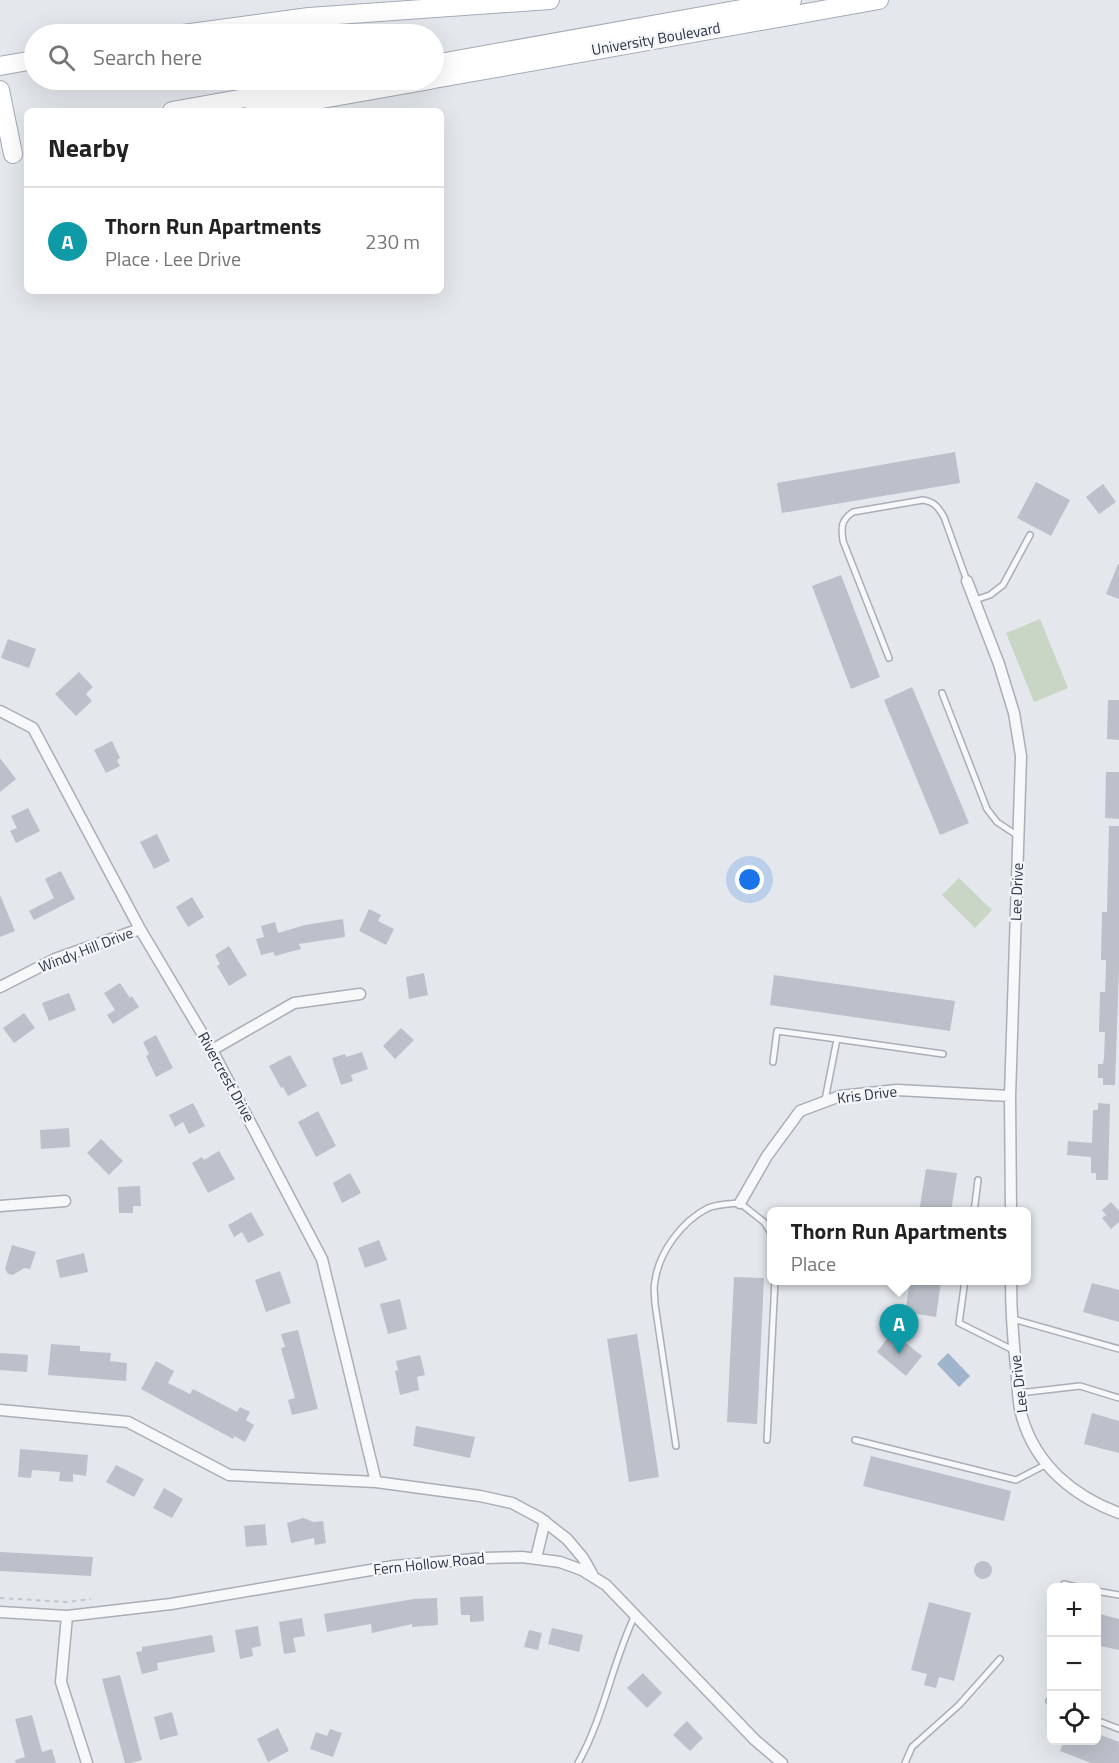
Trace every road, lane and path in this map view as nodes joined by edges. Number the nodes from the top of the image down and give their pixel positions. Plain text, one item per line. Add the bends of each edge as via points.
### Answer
1 (550, 0) edge
2 (792, 0) edge
3 (879, 0) edge
4 (257, 24) edge
5 (24, 62) edge
6 (444, 62) edge
7 (0, 66) edge
8 (444, 77) edge
9 (0, 90) edge
10 (291, 90) edge
11 (371, 90) edge
12 (189, 108) edge
13 (271, 108) edge
14 (13, 146) edge
15 (1030, 535) dead end
16 (967, 581) joint
17 (975, 600) junction
18 (889, 658) dead end
19 (942, 693) dead end
20 (0, 711) edge
21 (1018, 836) junction
22 (140, 929) junction
23 (0, 987) edge
24 (360, 994) dead end
25 (837, 1040) junction
26 (213, 1050) junction
27 (944, 1054) dead end
28 (773, 1062) dead end
29 (1010, 1096) junction
30 (824, 1102) junction
31 (978, 1180) dead end
32 (65, 1201) dead end
33 (740, 1203) junction
34 (0, 1206) edge
35 (975, 1207) edge
36 (1011, 1207) edge
37 (767, 1228) edge
38 (775, 1285) edge
39 (964, 1285) edge
40 (1011, 1285) edge
41 (1013, 1319) junction
42 (1119, 1349) edge
43 (1015, 1351) junction
44 (1019, 1393) junction
45 (1119, 1398) edge
46 (0, 1410) edge
47 (767, 1440) dead end
48 (855, 1440) dead end
49 (676, 1446) dead end
50 (1045, 1465) junction
51 (376, 1482) junction
52 (1119, 1513) edge
53 (545, 1521) junction
54 (536, 1558) junction
55 (592, 1575) junction
56 (1101, 1592) edge
57 (1119, 1595) edge
58 (0, 1598) edge
59 (91, 1599) dead end
60 (0, 1612) edge
61 (636, 1614) junction
62 (67, 1616) junction
63 (1000, 1659) dead end
64 (1101, 1722) edge
65 (1119, 1729) edge
66 (87, 1763) edge
67 (578, 1763) edge
68 (782, 1763) edge
69 (905, 1763) edge

1 - 4 main road
2 - 6 main road
3 - 8 main road, University Boulevard
5 - 7 main road
9 - 14 main road
10 - 12 main road
11 - 13 main road, University Boulevard
15 - 17 lane via 1003,585
16 - 17 street, Lee Drive
16 - 18 lane via 944,517 932,501 853,512 845,517 841,527 843,541
17 - 21 street, Lee Drive via 1014,712 1021,756
19 - 21 lane via 987,809 997,822
20 - 22 street, Rivercrest Drive via 33,728
21 - 29 street, Lee Drive
22 - 23 street, Windy Hill Drive via 55,959
22 - 26 street, Rivercrest Drive
24 - 26 street via 294,1003
25 - 27 lane
25 - 28 lane via 777,1031
25 - 30 lane
26 - 51 street, Rivercrest Drive via 322,1259
29 - 30 street, Kris Drive via 897,1090 840,1096
29 - 36 street, Lee Drive
30 - 33 street, Kris Drive via 801,1111 766,1155
31 - 35 lane
32 - 34 street
33 - 37 lane
33 - 49 lane via 710,1207 696,1216 675,1236 654,1282
38 - 47 lane
39 - 43 lane via 959,1323
40 - 41 street, Lee Drive
41 - 42 lane
41 - 43 street, Lee Drive
43 - 44 street, Lee Drive
44 - 45 lane via 1080,1386
44 - 50 street, Lee Drive via 1021,1416
46 - 51 street via 128,1422 229,1475
48 - 50 lane via 1016,1480
50 - 52 street, Lee Drive via 1069,1487
51 - 53 street via 495,1499 526,1509
53 - 54 street
53 - 55 street via 576,1548
54 - 55 street, Fern Hollow Road via 560,1562
54 - 62 street, Fern Hollow Road via 394,1566 171,1604
55 - 61 street, Fern Hollow Road
56 - 57 lane
58 - 59 path via 67,1602
60 - 62 street, Fern Hollow Road
61 - 67 lane
61 - 68 street, Fern Hollow Road
62 - 66 street via 61,1682
63 - 69 lane via 959,1705 912,1747
64 - 65 lane

